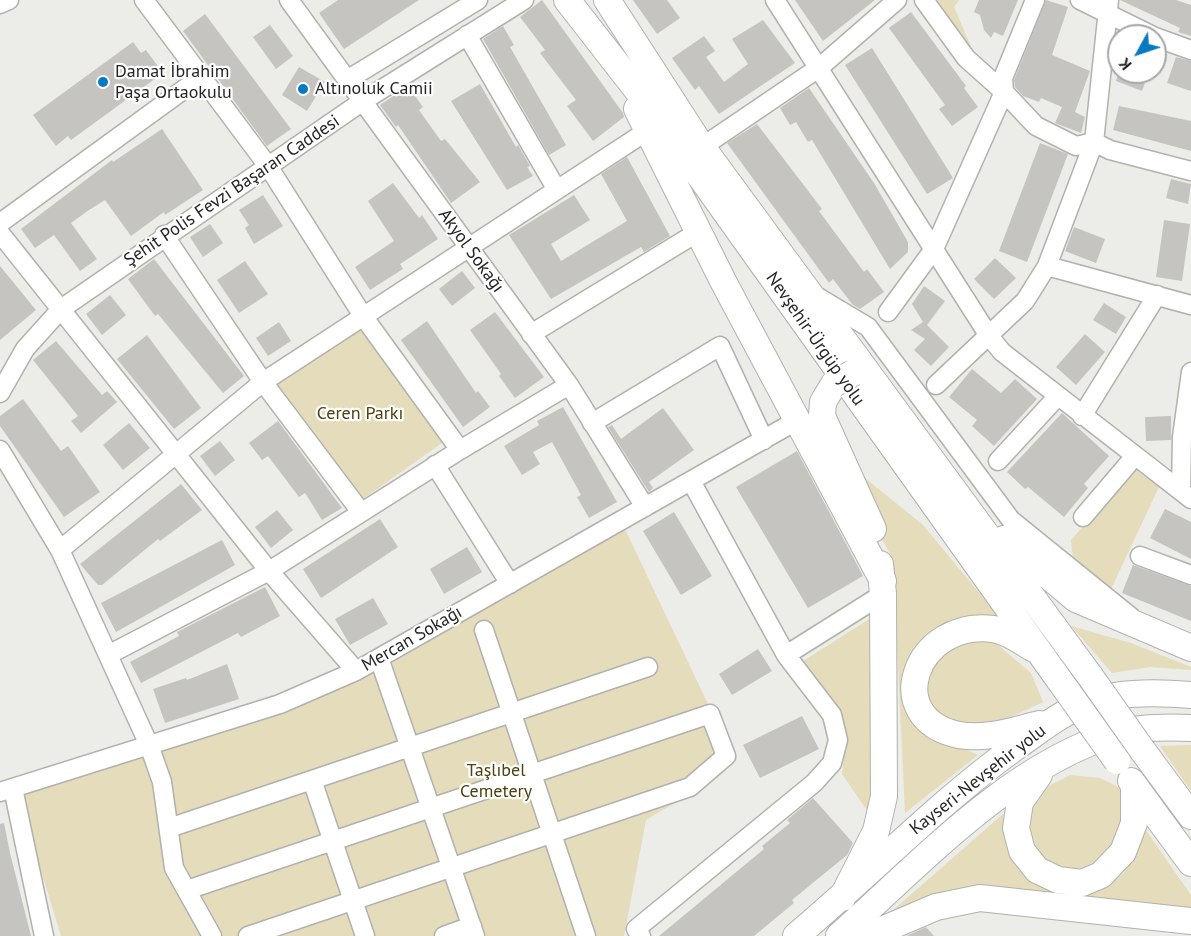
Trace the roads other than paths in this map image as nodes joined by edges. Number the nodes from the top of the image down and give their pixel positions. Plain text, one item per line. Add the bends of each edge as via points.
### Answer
1 (9, 0) edge
2 (144, 0) edge
3 (478, 0) edge
4 (524, 0) edge
5 (567, 0) edge
6 (607, 0) edge
7 (775, 0) edge
8 (897, 0) edge
9 (924, 0) edge
10 (1035, 0) edge
11 (1080, 0) edge
12 (297, 2) edge
13 (0, 4) edge
14 (1108, 7) edge
15 (1135, 24) edge
16 (467, 35) junction
17 (1167, 41) edge
18 (1191, 50) edge
19 (619, 67) junction
20 (820, 67) junction
21 (201, 77) junction
22 (347, 81) junction
23 (1004, 92) junction
24 (363, 101) junction
25 (647, 131) junction
26 (1094, 142) junction
27 (702, 147) junction
28 (268, 166) junction
29 (1191, 171) edge
30 (557, 190) junction
31 (0, 223) edge
32 (698, 232) junction
33 (0, 233) edge
34 (164, 236) junction
35 (468, 248) junction
36 (934, 249) junction
37 (1047, 266) junction
38 (809, 292) junction
39 (1157, 295) junction
40 (1191, 305) edge
41 (61, 309) junction
42 (888, 312) dead end
43 (363, 316) junction
44 (748, 329) junction
45 (531, 334) junction
46 (989, 336) junction
47 (720, 346) junction
48 (1191, 372) edge
49 (852, 378) junction
50 (262, 382) junction
51 (568, 385) junction
52 (936, 385) dead end
53 (0, 393) edge
54 (1057, 397) junction
55 (1082, 416) junction
56 (796, 421) junction
57 (592, 423) junction
58 (764, 440) junction
59 (0, 450) edge
60 (460, 450) junction
61 (175, 453) junction
62 (1135, 456) junction
63 (998, 461) dead end
64 (435, 465) junction
65 (691, 481) junction
66 (1186, 495) edge
67 (961, 498) junction
68 (645, 507) junction
69 (361, 512) junction
70 (1083, 517) dead end
71 (60, 550) junction
72 (1140, 556) dead end
73 (269, 571) junction
74 (1191, 575) edge
75 (510, 584) junction
76 (883, 587) junction
77 (484, 630) dead end
78 (1146, 630) junction
79 (1191, 648) edge
80 (1039, 652) junction
81 (108, 655) junction
82 (786, 655) junction
83 (379, 658) junction
84 (648, 667) dead end
85 (356, 671) junction
86 (1191, 695) edge
87 (512, 713) junction
88 (1052, 721) junction
89 (1191, 728) edge
90 (149, 745) junction
91 (410, 747) junction
92 (1049, 763) junction
93 (532, 773) junction
94 (312, 780) junction
95 (1134, 785) junction
96 (6, 790) edge
97 (430, 807) junction
98 (1191, 816) edge
99 (169, 828) junction
100 (552, 834) junction
101 (333, 840) junction
102 (1191, 863) edge
103 (452, 868) junction
104 (187, 890) junction
105 (842, 898) junction
106 (353, 901) junction
107 (1191, 921) edge
108 (473, 931) edge
109 (44, 936) edge
110 (212, 936) edge
111 (248, 936) edge
112 (364, 936) edge
113 (444, 936) edge
114 (586, 936) edge
115 (642, 936) edge
116 (796, 936) edge
117 (839, 936) edge
118 (867, 936) edge

1 - 13 street
2 - 21 street
3 - 22 street
4 - 16 street, Şehit Polis Fevzi Başaran Caddesi
5 - 19 highway, Nevşehir-Ürgüp yolu
6 - 27 highway, Nevşehir-Ürgüp yolu
7 - 20 street
8 - 20 street
9 - 23 street via 966,58
10 - 23 street via 1003,78
11 - 14 street
12 - 22 street, Akyol Sokağı
14 - 15 street
14 - 26 street
16 - 24 street, Şehit Polis Fevzi Başaran Caddesi
16 - 30 street
17 - 18 street
19 - 25 highway
19 - 80 highway, Nevşehir-Ürgüp yolu
20 - 27 street
20 - 36 street
21 - 28 street
21 - 31 street
22 - 24 street, Akyol Sokağı
23 - 26 street via 1036,126 1076,146
23 - 36 street
24 - 28 street, Şehit Polis Fevzi Başaran Caddesi
24 - 35 street, Akyol Sokağı
25 - 30 street
25 - 32 highway
26 - 29 street via 1110,150
26 - 37 street
27 - 38 highway, Nevşehir-Ürgüp yolu
28 - 34 street, Şehit Polis Fevzi Başaran Caddesi
28 - 43 street
30 - 35 street
32 - 44 highway
32 - 45 street
33 - 41 street
34 - 41 street, Şehit Polis Fevzi Başaran Caddesi
34 - 50 street
35 - 43 street
35 - 45 street, Akyol Sokağı
36 - 42 street
36 - 46 street
37 - 39 street
37 - 46 street via 1025,301
38 - 49 highway, Nevşehir-Ürgüp yolu
38 - 78 street via 868,327 1011,520
39 - 40 street
39 - 55 street
41 - 53 street, Şehit Polis Fevzi Başaran Caddesi via 25,349
41 - 61 street
43 - 50 street
43 - 60 street
44 - 47 street
44 - 56 highway
45 - 51 street, Akyol Sokağı
46 - 52 street
46 - 54 street via 1002,352
47 - 57 street
47 - 58 street
48 - 66 street via 1182,437
49 - 67 highway, Nevşehir-Ürgüp yolu
49 - 76 highway via 823,402 822,416 876,537
50 - 61 street
50 - 69 street
51 - 57 street, Akyol Sokağı
51 - 60 street
54 - 55 street
54 - 63 street
55 - 62 street
56 - 58 street, Mercan Sokağı
56 - 76 highway
57 - 68 street, Akyol Sokağı
58 - 65 street, Mercan Sokağı
59 - 71 street
60 - 64 street
61 - 71 street
61 - 73 street
62 - 66 street
62 - 70 street
64 - 69 street
64 - 75 street
65 - 68 street, Mercan Sokağı
65 - 82 street
67 - 78 highway via 1022,556 1076,599
67 - 98 highway, Nevşehir-Ürgüp yolu, bridge
68 - 75 street, Mercan Sokağı
69 - 73 street
71 - 81 street
72 - 74 street
73 - 81 street
73 - 85 street
75 - 83 street, Mercan Sokağı
76 - 82 street
76 - 105 highway via 884,796 876,831
77 - 87 street
78 - 79 highway
80 - 88 highway via 995,630 964,629 939,641 925,657 919,664 913,688 921,712 938,728 961,735 989,736
80 - 95 highway, Nevşehir-Ürgüp yolu, bridge
81 - 90 street
82 - 115 street via 832,715 838,740 832,763 814,783 636,929
83 - 85 street, Mercan Sokağı
83 - 91 street
84 - 87 street
85 - 90 street, Mercan Sokağı via 280,704
86 - 88 highway, Kayseri-Nevşehir yolu via 1128,695 1087,703
87 - 91 street
87 - 93 street
88 - 105 highway, Kayseri-Nevşehir yolu via 928,816
89 - 92 highway, Kayseri-Nevşehir yolu via 1163,727 1116,734
90 - 96 street, Mercan Sokağı
90 - 99 street via 162,782
91 - 94 street
91 - 97 street
92 - 95 highway via 1020,802 1016,828 1022,851 1037,870 1058,880 1082,883 1101,875 1123,852 1134,823
92 - 117 highway, Kayseri-Nevşehir yolu via 982,809
93 - 97 street
93 - 100 street
93 - 100 street via 710,714 726,756 690,787
94 - 99 street
94 - 101 street
95 - 102 highway, Nevşehir-Ürgüp yolu
96 - 109 street
97 - 101 street
97 - 103 street
99 - 104 street via 174,868
100 - 103 street
100 - 114 street
101 - 104 street
101 - 106 street
103 - 106 street
103 - 108 street
104 - 110 street
105 - 116 highway, Kayseri-Nevşehir yolu
106 - 111 street
106 - 112 street
107 - 118 highway via 980,898 936,907
108 - 113 street

